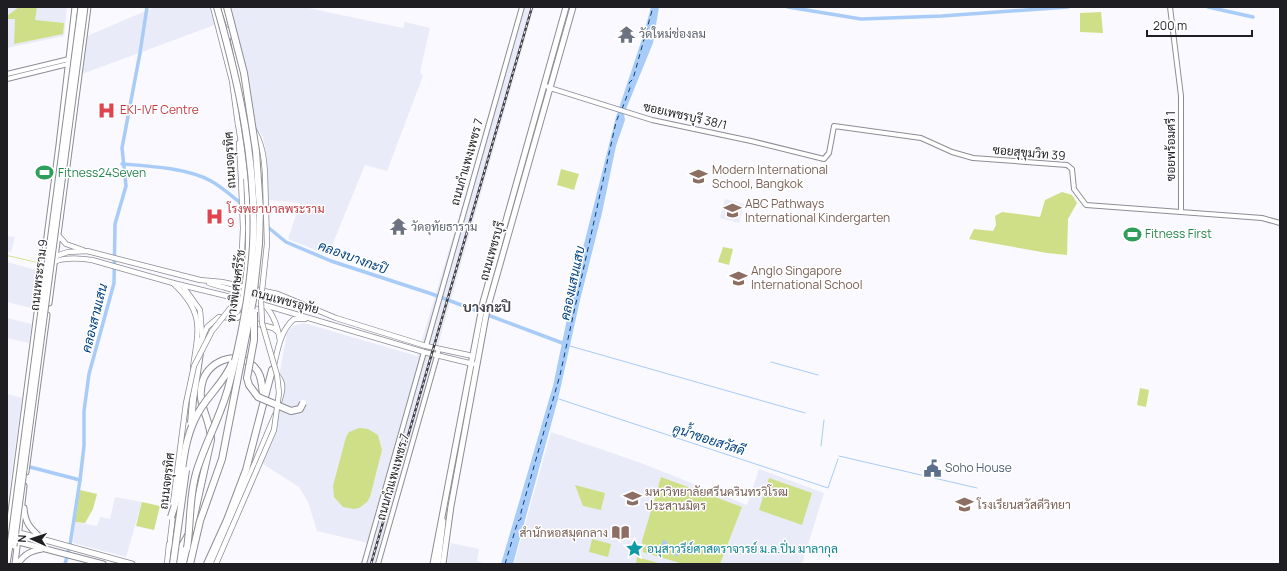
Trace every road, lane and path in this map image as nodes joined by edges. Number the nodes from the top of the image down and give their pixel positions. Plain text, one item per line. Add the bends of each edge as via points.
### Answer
1 (75, 7) edge
2 (81, 7) edge
3 (86, 7) edge
4 (213, 7) edge
5 (217, 7) edge
6 (224, 7) edge
7 (227, 7) edge
8 (522, 7) edge
9 (566, 7) edge
10 (573, 7) edge
11 (1170, 7) edge
12 (81, 58) junction
13 (69, 62) junction
14 (7, 74) edge
15 (7, 79) edge
16 (544, 85) junction
17 (550, 88) junction
18 (251, 122) junction
19 (238, 124) junction
20 (824, 159) joint
21 (1181, 212) junction
22 (510, 215) junction
23 (1280, 223) edge
24 (58, 235) junction
25 (247, 250) junction
26 (256, 251) junction
27 (87, 252) junction
28 (54, 258) junction
29 (43, 265) junction
30 (254, 275) junction
31 (200, 280) junction
32 (173, 283) junction
33 (181, 284) junction
34 (244, 286) junction
35 (252, 288) junction
36 (259, 289) junction
37 (243, 293) junction
38 (252, 299) junction
39 (242, 300) junction
40 (266, 305) junction
41 (483, 315) junction
42 (229, 316) junction
43 (237, 318) junction
44 (315, 319) junction
45 (279, 332) junction
46 (202, 338) junction
47 (239, 340) junction
48 (280, 341) junction
49 (426, 346) junction
50 (439, 349) junction
51 (424, 352) junction
52 (460, 353) junction
53 (438, 355) junction
54 (473, 356) junction
55 (459, 360) junction
56 (474, 364) junction
57 (272, 370) junction
58 (196, 377) junction
59 (200, 395) junction
60 (264, 402) junction
61 (303, 402) dead end
62 (23, 499) junction
63 (444, 505) junction
64 (451, 506) junction
65 (11, 509) junction
66 (7, 517) edge
67 (171, 517) junction
68 (443, 528) junction
69 (8, 531) edge
70 (19, 533) junction
71 (43, 540) junction
72 (10, 542) edge
73 (43, 548) junction
74 (179, 563) edge
75 (7, 564) edge
76 (12, 564) edge
77 (16, 564) edge
78 (103, 564) edge
79 (132, 564) edge
80 (167, 564) edge
81 (190, 564) edge
82 (207, 564) edge
83 (212, 564) edge
84 (216, 564) edge
85 (364, 564) edge
86 (378, 564) edge
87 (433, 564) edge
88 (438, 564) edge
89 (443, 564) edge

1 - 13 main road, ถนนพระราม 9
2 - 72 main road, ถนนพระราม 9, bridge
3 - 12 main road, ถนนพระราม 9
3 - 72 main road, ถนนพระราม 9, bridge
4 - 19 main road, ถนนจตุรทิศ via 232,81
5 - 47 highway, ทางพิเศษศรีรัช, bridge via 240,95 251,177 253,244 250,280
6 - 18 main road, ถนนจตุรทิศ
7 - 38 highway, ทางพิเศษศรีรัช, bridge via 244,73 256,151 260,210 259,244
8 - 49 street, ถนนกำแพงเพชร 7
9 - 16 main road, ถนนเพชรบุรี
10 - 17 main road, ถนนเพชรบุรี
11 - 21 street, ซอยพร้อมศรี 1 via 1181,106
12 - 13 main road
12 - 24 main road, ถนนพระราม 9
13 - 14 street
13 - 15 street
13 - 29 main road, ถนนพระราม 9
16 - 17 street, ซอยเพชรบุรี 38/1
16 - 22 main road, ถนนเพชรบุรี
17 - 20 street, ซอยเพชรบุรี 38/1 via 668,124 751,140
17 - 22 main road, ถนนเพชรบุรี
18 - 26 main road, ถนนจตุรทิศ, bridge via 256,196
18 - 84 main road, ถนนจตุรทิศ, bridge via 264,153 267,244 261,300 262,323 277,375 278,408 274,430
19 - 25 main road, ถนนจตุรทิศ via 246,183
19 - 67 main road, ถนนจตุรทิศ, bridge via 243,228 242,273 232,306 212,332 194,366 186,403
20 - 21 street, ซอยสุขุมวิท 39 via 829,153 834,126 921,138 973,158 1067,165 1072,169 1074,189 1084,204
21 - 23 street, ซอยสุขุมวิท 39 via 1262,218
22 - 41 main road, ถนนเพชรบุรี
24 - 27 main road via 66,244
24 - 28 main road, ถนนพระราม 9
25 - 26 main road
25 - 34 main road, ถนนจตุรทิศ
26 - 30 main road, ถนนจตุรทิศ
27 - 28 main road, ถนนเพชรอุทัย via 68,252
27 - 31 main road, ถนนเพชรอุทัย
28 - 29 main road, ถนนเพชรอุทัย
28 - 32 main road, ถนนเพชรอุทัย via 80,258
28 - 62 main road, ถนนพระราม 9, bridge
29 - 65 main road, ถนนพระราม 9
30 - 35 main road, ถนนจตุรทิศ
30 - 36 main road
31 - 34 main road, ถนนเพชรอุทัย
31 - 37 main road
32 - 33 main road, ถนนเพชรอุทัย
32 - 74 main road, ถนนจตุรทิศ via 191,301 198,326 170,534 170,545
33 - 39 main road, ถนนเพชรอุทัย
33 - 46 main road via 200,310
34 - 35 main road, ถนนเพชรอุทัย
34 - 37 main road, ถนนจตุรทิศ
35 - 36 main road, ถนนเพชรอุทัย
35 - 38 main road, ถนนจตุรทิศ
36 - 49 main road, ถนนเพชรอุทัย via 287,297 336,318
37 - 38 main road
37 - 39 main road, ถนนจตุรทิศ
38 - 39 main road, ถนนเพชรอุทัย
38 - 40 main road
38 - 43 main road via 244,314
38 - 61 highway, bridge via 254,331 249,385 258,397 285,410 297,411
38 - 81 highway, ทางพิเศษศรีรัช, bridge via 222,458 200,521
39 - 42 main road via 238,312
40 - 44 main road, ถนนเพชรอุทัย
40 - 45 main road via 274,317
41 - 54 main road, ถนนเพชรบุรี
41 - 56 main road, ถนนเพชรบุรี
42 - 43 main road
42 - 46 main road via 218,317 213,321
43 - 45 main road
44 - 48 main road via 294,319
44 - 51 main road, ถนนเพชรอุทัย
45 - 48 main road
46 - 58 highway
47 - 67 highway, bridge via 231,366 195,419 185,447 179,492
47 - 74 highway, ทางพิเศษศรีรัช, bridge via 221,412 196,473 189,534
48 - 57 main road
49 - 50 main road, ถนนเพชรอุทัย
50 - 52 main road, ถนนเพชรอุทัย
50 - 53 street, ถนนกำแพงเพชร 7
51 - 53 main road, ถนนเพชรอุทัย
51 - 85 street, ถนนกำแพงเพชร 7
52 - 54 main road, ถนนเพชรอุทัย
52 - 55 main road via 462,356
53 - 55 main road, ถนนเพชรอุทัย
53 - 86 street, ถนนกำแพงเพชร 7
54 - 56 main road, ถนนเพชรบุรี
55 - 56 main road, ถนนเพชรอุทัย
56 - 63 main road, ถนนเพชรบุรี
56 - 64 main road, ถนนเพชรบุรี
57 - 60 highway
57 - 83 main road via 282,379 280,401
58 - 59 highway
58 - 74 highway, bridge
59 - 60 highway via 204,379 212,366 224,359 239,359 257,369
59 - 74 highway via 203,412 210,425 211,440 190,530 182,546
60 - 82 highway via 246,470
62 - 70 main road, ถนนพระราม 9
62 - 71 main road via 26,522
63 - 68 main road, ถนนเพชรบุรี
63 - 87 main road, ถนนเพชรบุรี
64 - 68 main road, ถนนเพชรบุรี
64 - 89 main road, ถนนเพชรบุรี
65 - 66 main road
65 - 69 main road, ถนนพระราม 9
67 - 80 main road, ถนนจตุรทิศ
68 - 88 main road, ถนนเพชรบุรี
69 - 70 main road
69 - 72 main road, ถนนพระราม 9
70 - 71 main road
70 - 72 main road, ถนนพระราม 9
71 - 79 main road
72 - 73 main road
72 - 75 main road
72 - 76 main road
72 - 77 main road
73 - 77 main road via 23,556
73 - 78 main road

